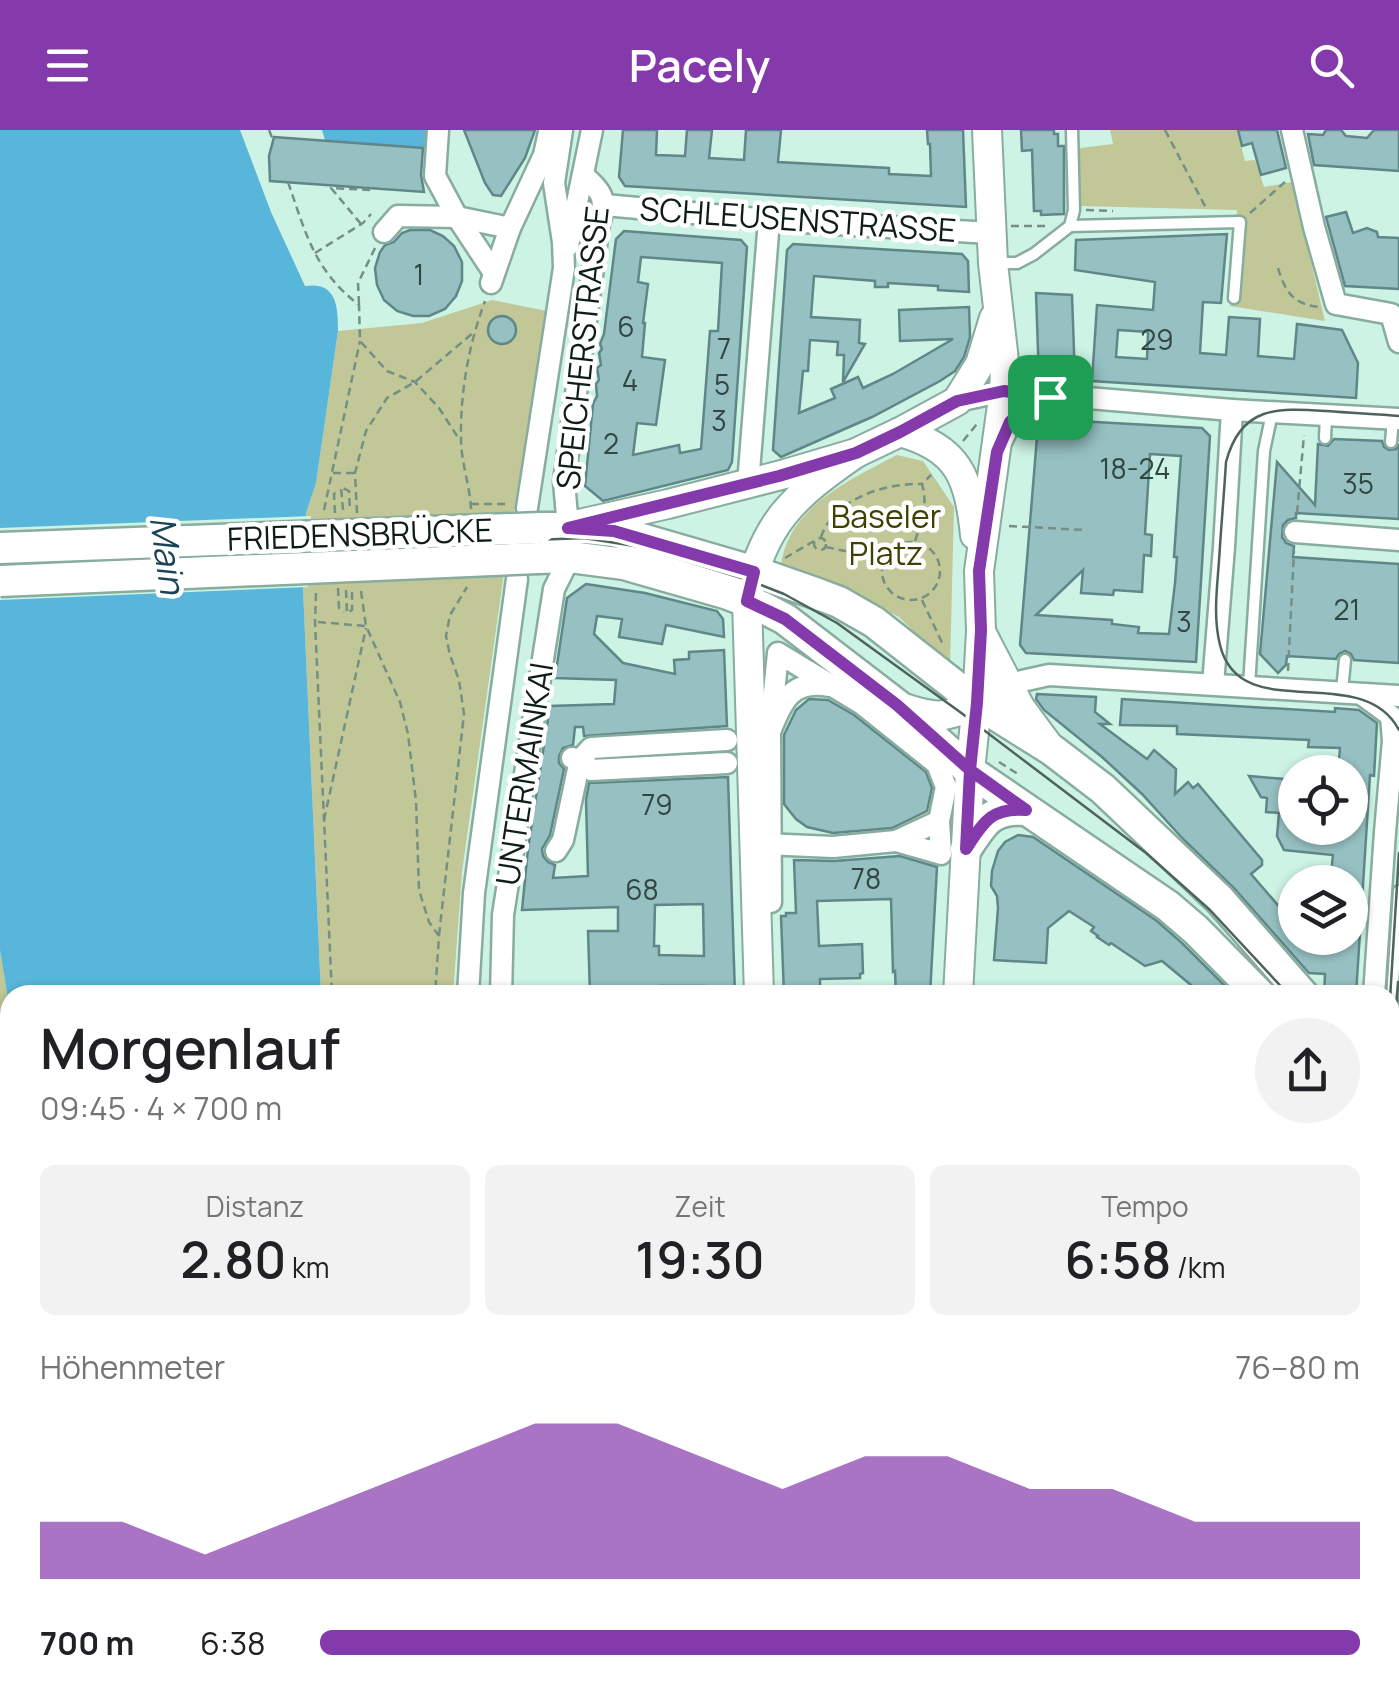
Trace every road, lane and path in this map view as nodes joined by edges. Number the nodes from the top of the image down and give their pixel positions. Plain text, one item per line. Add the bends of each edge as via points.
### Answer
1 (269, 130) edge
2 (438, 130) edge
3 (550, 130) edge
4 (562, 130) edge
5 (592, 130) edge
6 (987, 130) edge
7 (1072, 130) edge
8 (1164, 130) edge
9 (1292, 130) edge
10 (273, 140) dead end
11 (583, 175) junction
12 (288, 182) dead end
13 (1278, 187) dead end
14 (370, 190) dead end
15 (605, 205) junction
16 (1209, 213) dead end
17 (457, 217) junction
18 (1246, 217) dead end
19 (366, 219) junction
20 (769, 220) junction
21 (1070, 226) junction
22 (510, 228) junction
23 (387, 229) junction
24 (1000, 230) junction
25 (314, 254) junction
26 (994, 264) junction
27 (564, 268) junction
28 (1278, 268) dead end
29 (492, 278) junction
30 (1234, 298) dead end
31 (1336, 304) junction
32 (359, 306) junction
33 (998, 307) junction
34 (474, 332) junction
35 (1399, 339) edge
36 (360, 341) junction
37 (415, 382) junction
38 (1004, 391) junction
39 (1050, 397) junction
40 (957, 401) junction
41 (1219, 402) junction
42 (1272, 412) junction
43 (1326, 415) junction
44 (1396, 419) edge
45 (900, 432) junction
46 (1304, 434) dead end
47 (1325, 438) dead end
48 (460, 441) junction
49 (1391, 442) dead end
50 (997, 452) junction
51 (856, 453) junction
52 (933, 473) dead end
53 (748, 484) junction
54 (922, 484) junction
55 (342, 487) junction
56 (471, 504) junction
57 (350, 512) dead end
58 (335, 514) dead end
59 (343, 515) dead end
60 (470, 520) dead end
61 (1003, 526) dead end
62 (1085, 530) dead end
63 (1295, 532) junction
64 (821, 537) junction
65 (539, 538) junction
66 (1399, 540) edge
67 (814, 541) junction
68 (915, 542) junction
69 (826, 547) junction
70 (0, 548) edge
71 (884, 559) junction
72 (979, 571) junction
73 (761, 578) junction
74 (0, 581) edge
75 (468, 585) dead end
76 (346, 586) dead end
77 (338, 588) dead end
78 (352, 589) dead end
79 (922, 598) junction
80 (347, 613) junction
81 (366, 626) junction
82 (981, 630) junction
83 (944, 648) dead end
84 (1345, 660) dead end
85 (1288, 671) dead end
86 (1213, 684) junction
87 (1249, 686) junction
88 (1009, 687) junction
89 (836, 688) junction
90 (1350, 692) junction
91 (977, 703) junction
92 (897, 705) junction
93 (1396, 712) edge
94 (770, 732) junction
95 (727, 740) dead end
96 (656, 744) junction
97 (1052, 750) junction
98 (727, 763) dead end
99 (579, 767) junction
100 (657, 768) junction
101 (1399, 768) edge
102 (955, 782) junction
103 (1026, 810) junction
104 (944, 820) junction
105 (324, 824) junction
106 (1384, 832) junction
107 (896, 841) junction
108 (768, 844) junction
109 (556, 851) dead end
110 (953, 852) junction
111 (1399, 891) edge
112 (772, 902) dead end
113 (439, 936) junction
114 (332, 985) edge
115 (436, 985) edge
116 (469, 985) edge
117 (501, 985) edge
118 (758, 985) edge
119 (958, 985) edge
120 (1250, 985) edge
121 (1294, 985) edge
122 (1388, 985) edge
123 (1390, 985) edge

1 - 10 path
2 - 17 street via 436,176
3 - 22 street
4 - 27 street via 554,183
5 - 11 street, SPEICHERSTRASSE
6 - 24 main road
7 - 21 lane
8 - 16 path
9 - 31 street
11 - 15 street, SPEICHERSTRASSE
11 - 27 street, SPEICHERSTRASSE
12 - 25 path
13 - 18 path
14 - 19 path via 331,188
15 - 20 street, SCHLEUSENSTRASSE
15 - 65 street, SPEICHERSTRASSE via 564,482
17 - 22 street
17 - 23 street
17 - 29 street
19 - 23 street
19 - 25 path
20 - 24 street, SCHLEUSENSTRASSE
20 - 53 street
21 - 24 path
21 - 26 lane via 1017,263
21 - 30 lane via 1240,222
22 - 29 street
23 - 32 path via 358,283
24 - 26 main road
25 - 32 path
26 - 33 main road
27 - 65 street
28 - 31 path via 1298,303
29 - 34 path
31 - 35 street via 1391,314
32 - 36 path
33 - 38 main road
33 - 40 main road via 980,364
34 - 37 path
34 - 48 path
36 - 37 path via 387,371
36 - 37 path via 332,473 355,473 366,431 387,398
37 - 48 path
38 - 39 street
38 - 40 street
38 - 50 main road
39 - 41 street
39 - 50 street via 1010,422
40 - 45 main road
41 - 42 street
41 - 86 street via 1224,547
42 - 43 street
42 - 87 lane
43 - 44 street
43 - 47 lane
44 - 49 lane
45 - 51 main road
45 - 72 main road via 924,439 960,472
46 - 63 path
48 - 56 path
50 - 72 main road
51 - 53 main road
51 - 73 main road via 795,499 774,528
52 - 54 path
53 - 65 main road
54 - 64 path via 861,496 828,520
54 - 68 path via 925,510
55 - 57 path via 350,491
55 - 58 path via 334,494
55 - 59 path
56 - 60 path
56 - 65 path
61 - 62 path
63 - 66 street
63 - 85 path
64 - 67 path
64 - 69 path
65 - 70 main road, FRIEDENSBRÜCKE, bridge
65 - 73 main road via 670,576
65 - 74 main road, FRIEDENSBRÜCKE, bridge
65 - 116 street via 474,894
65 - 117 street, UNTERMAINKAI via 554,589 503,915
67 - 69 path via 818,550
67 - 73 path
68 - 71 path via 894,547
68 - 79 path via 932,550 940,568 936,586
69 - 71 path
71 - 79 path via 882,577 891,593
72 - 82 main road
73 - 91 main road via 839,602 874,622
73 - 92 main road via 785,619
73 - 118 main road
75 - 113 path via 446,636 464,714
76 - 80 path
77 - 80 path via 339,608
78 - 80 path
79 - 83 path
81 - 105 path
81 - 105 path via 315,622
81 - 113 path via 408,734 419,890
82 - 88 main road
82 - 91 main road
84 - 90 lane
86 - 87 street
86 - 88 street via 1049,675
87 - 90 street
88 - 91 street
88 - 97 main road
89 - 94 street via 796,688
89 - 94 street via 778,653
89 - 102 street
90 - 93 street
91 - 92 main road via 937,717
91 - 97 main road
91 - 102 main road
92 - 102 main road
93 - 106 street
94 - 108 street
95 - 96 street
96 - 99 street via 591,748
96 - 100 street
97 - 121 main road via 1220,900
98 - 100 street
99 - 100 street
99 - 109 street
101 - 106 street
102 - 103 main road
102 - 104 street
102 - 110 main road
103 - 110 main road via 992,816
103 - 120 main road via 1168,906
104 - 107 street
104 - 110 street
105 - 114 path
106 - 122 street
107 - 108 street
107 - 110 street
108 - 112 street
110 - 119 main road
111 - 123 lane
113 - 115 path

